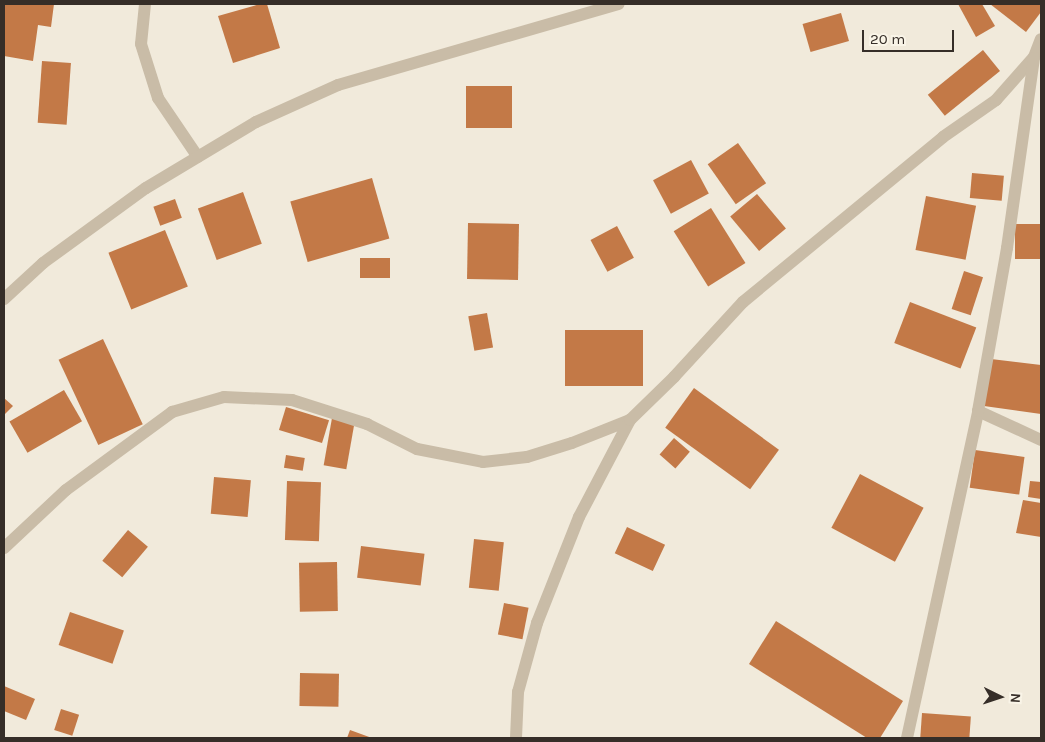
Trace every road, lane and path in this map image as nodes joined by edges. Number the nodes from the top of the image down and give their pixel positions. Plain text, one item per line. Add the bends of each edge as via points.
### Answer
1 (145, 4) edge
2 (619, 4) edge
3 (1041, 39) edge
4 (1034, 57) junction
5 (198, 157) junction
6 (4, 299) edge
7 (978, 411) junction
8 (630, 420) junction
9 (1041, 440) edge
10 (4, 548) edge
11 (516, 738) edge
12 (907, 738) edge

1 - 5 street via 141,44 158,98
2 - 5 street via 338,85 256,122
3 - 4 street
4 - 7 street via 1007,248
4 - 8 street via 996,100 943,136 743,302
5 - 6 street via 146,188 43,263
7 - 9 street
7 - 12 street
8 - 10 street via 527,457 482,462 417,449 367,424 292,400 224,397 172,412 66,490
8 - 11 street via 579,517 537,623 518,692

